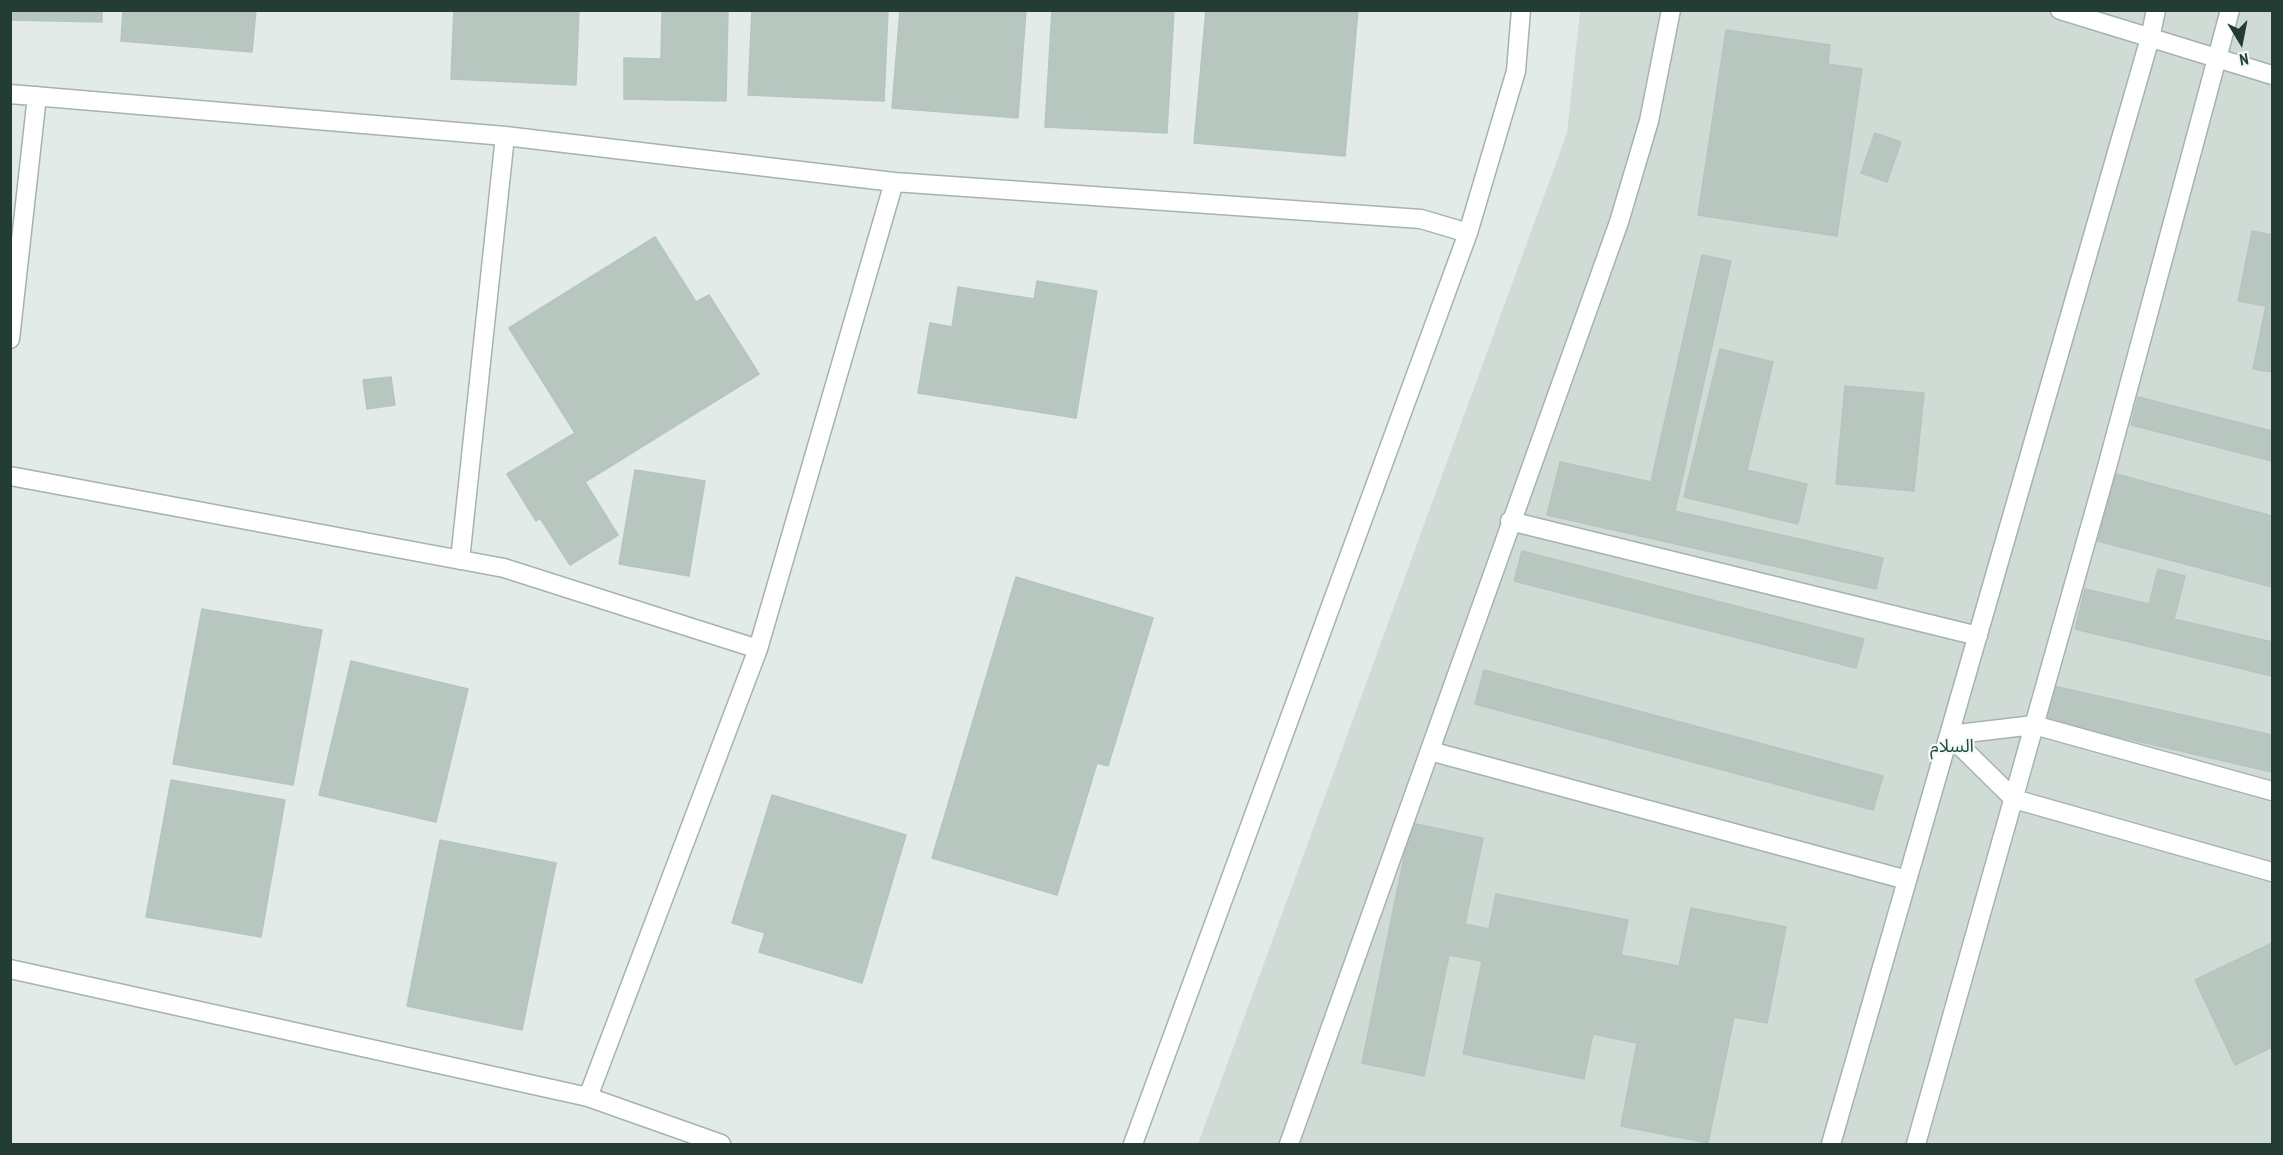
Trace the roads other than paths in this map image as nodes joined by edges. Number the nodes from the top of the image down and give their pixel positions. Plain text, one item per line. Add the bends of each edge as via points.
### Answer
1 (1521, 10) edge
2 (1671, 10) edge
3 (2060, 10) edge
4 (2156, 10) edge
5 (2230, 10) edge
6 (2150, 38) junction
7 (2217, 58) junction
8 (2272, 75) edge
9 (10, 94) edge
10 (37, 96) junction
11 (505, 136) junction
12 (894, 182) junction
13 (1468, 233) junction
14 (10, 339) edge
15 (10, 476) edge
16 (1510, 521) junction
17 (460, 560) junction
18 (1978, 636) junction
19 (758, 649) junction
20 (2034, 725) junction
21 (1949, 735) junction
22 (1430, 751) junction
23 (2272, 791) edge
24 (2014, 799) junction
25 (2272, 872) edge
26 (1907, 880) junction
27 (10, 969) edge
28 (588, 1097) junction
29 (722, 1144) edge
30 (1133, 1144) edge
31 (1289, 1144) edge
32 (1831, 1144) edge
33 (1916, 1144) edge

1 - 13 street via 1516,71
2 - 16 street via 1648,121 1619,222
3 - 6 street
4 - 6 street
5 - 7 street
6 - 7 street
6 - 18 street
7 - 8 street
7 - 20 street
9 - 10 street
10 - 11 street
10 - 14 street
11 - 12 street
11 - 17 street
12 - 13 street via 1421,219
12 - 19 street
13 - 30 street
15 - 17 street
16 - 18 street
16 - 22 street
17 - 19 street via 504,568
18 - 21 street
19 - 28 street
20 - 21 street
20 - 23 street
20 - 24 street
21 - 24 street
21 - 26 street
22 - 26 street
22 - 31 street
24 - 25 street
24 - 33 street
26 - 32 street
27 - 28 street
28 - 29 street

